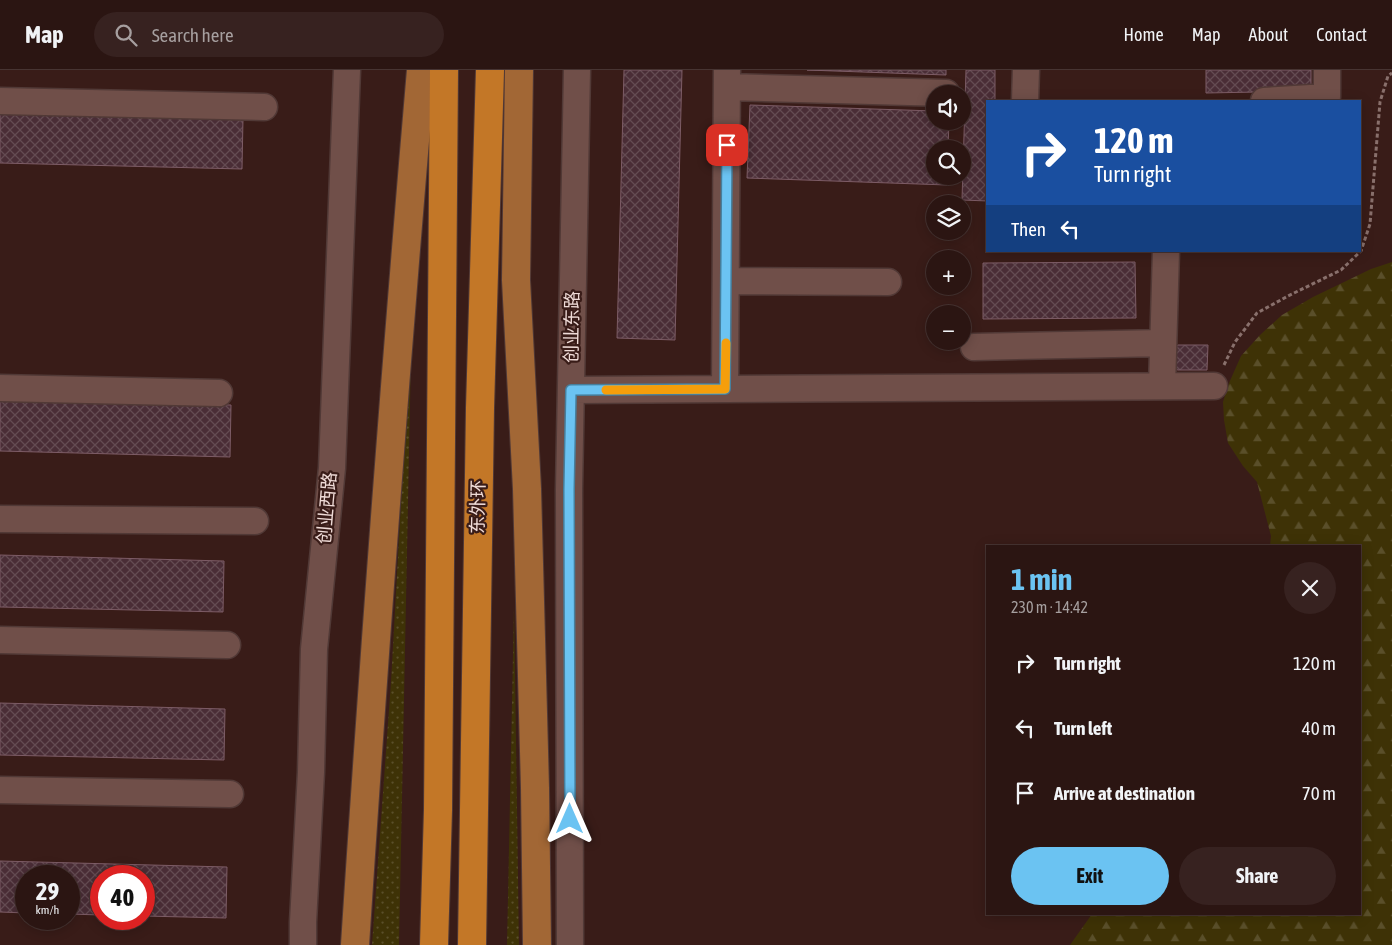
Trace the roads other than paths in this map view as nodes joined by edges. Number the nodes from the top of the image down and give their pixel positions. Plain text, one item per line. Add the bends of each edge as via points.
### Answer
1 (347, 70) edge
2 (421, 70) edge
3 (444, 70) edge
4 (490, 70) edge
5 (519, 70) edge
6 (577, 70) edge
7 (1026, 70) edge
8 (1327, 70) edge
9 (727, 78) edge
10 (926, 92) edge
11 (1025, 100) edge
12 (1280, 100) edge
13 (0, 101) edge
14 (264, 107) dead end
15 (1166, 252) edge
16 (726, 280) junction
17 (888, 282) dead end
18 (1163, 343) junction
19 (974, 348) dead end
20 (1162, 386) junction
21 (1214, 386) road end
22 (0, 388) edge
23 (725, 389) junction
24 (571, 390) junction
25 (219, 393) dead end
26 (0, 519) edge
27 (255, 521) dead end
28 (0, 640) edge
29 (227, 645) dead end
30 (0, 790) edge
31 (230, 794) dead end
32 (303, 945) edge
33 (355, 945) edge
34 (434, 945) edge
35 (472, 945) edge
36 (537, 945) edge
37 (570, 945) edge

1 - 32 street, 创业西路 via 332,468 314,649
2 - 33 main road via 401,297
3 - 34 highway
4 - 35 highway, 东外环 via 480,408
5 - 36 main road via 516,280 527,489
6 - 24 street, 创业东路
7 - 11 street
8 - 12 street via 1327,97
9 - 10 street
9 - 16 street
13 - 14 street
15 - 18 street
16 - 17 street
16 - 23 street
18 - 19 street
18 - 20 street
20 - 21 street
20 - 23 street
22 - 25 street
23 - 24 street
24 - 37 street, 创业东路
26 - 27 street
28 - 29 street
30 - 31 street

